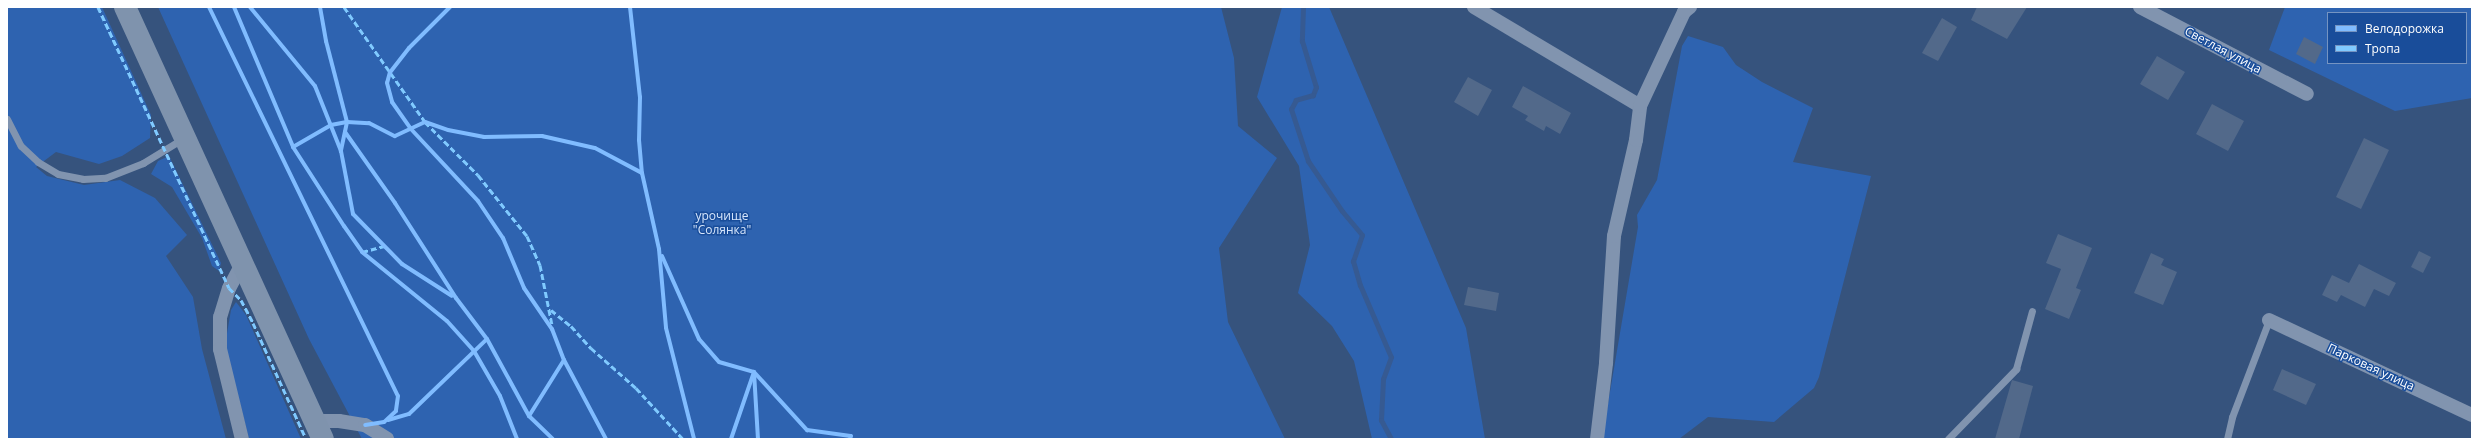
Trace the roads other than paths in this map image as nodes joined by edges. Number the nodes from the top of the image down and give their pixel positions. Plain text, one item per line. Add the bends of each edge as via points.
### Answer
1 (125, 7) edge
2 (1474, 7) edge
3 (1690, 7) edge
4 (2140, 7) edge
5 (2307, 94) dead end
6 (1640, 106) junction
7 (7, 119) edge
8 (184, 138) junction
9 (242, 264) junction
10 (2032, 311) dead end
11 (2269, 320) joint
12 (2472, 415) edge
13 (319, 430) edge
14 (242, 439) edge
15 (387, 439) edge
16 (1597, 439) edge
17 (1948, 439) edge
18 (2227, 439) edge

1 - 8 main road
2 - 6 street
3 - 6 street via 1684,12
4 - 5 street, Светлая улица
6 - 16 street via 1636,140 1614,236 1606,363
7 - 8 lane via 21,146 38,162 58,174 83,179 111,176 143,163
8 - 9 main road
9 - 13 main road
9 - 14 street via 229,288 220,317 220,349
10 - 17 lane via 2016,369
11 - 12 street, Парковая улица
11 - 18 lane via 2232,417
13 - 15 street via 339,421 365,425

